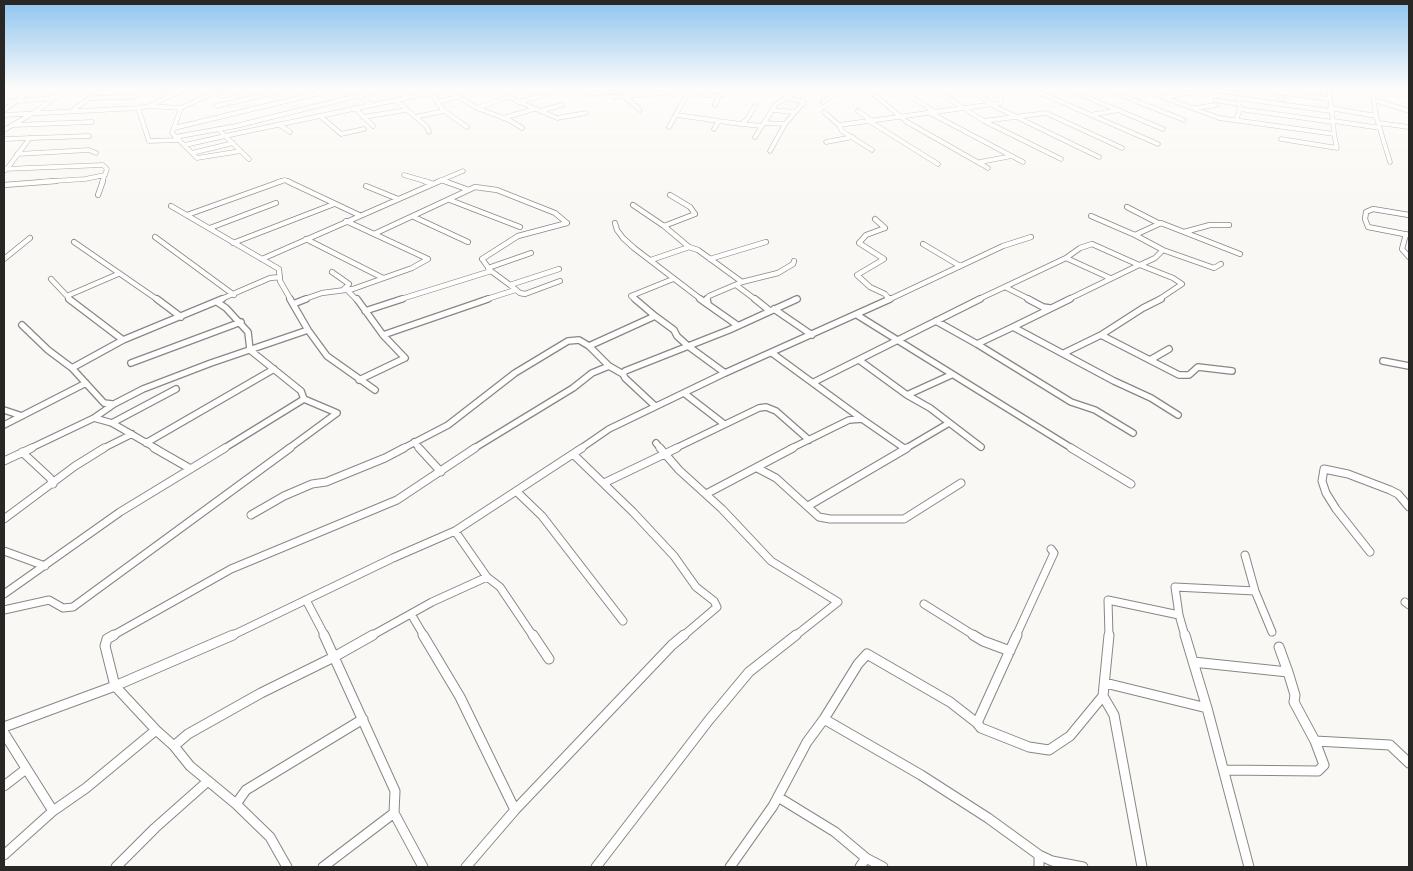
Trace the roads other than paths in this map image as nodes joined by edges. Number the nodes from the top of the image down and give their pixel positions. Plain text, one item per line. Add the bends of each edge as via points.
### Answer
1 (174, 128) edge
2 (1380, 128) edge
3 (146, 129) edge
4 (218, 129) joint
5 (262, 129) edge
6 (286, 129) edge
7 (334, 129) edge
8 (364, 129) dead end
9 (427, 129) edge
10 (760, 129) edge
11 (782, 129) edge
12 (841, 129) edge
13 (883, 129) edge
14 (921, 129) edge
15 (962, 129) edge
16 (999, 129) edge
17 (1042, 129) edge
18 (1081, 129) edge
19 (1122, 129) edge
20 (1297, 129) edge
21 (1334, 129) edge
22 (290, 132) dead end
23 (429, 132) dead end
24 (1334, 134) junction
25 (89, 136) dead end
26 (225, 136) junction
27 (175, 137) junction
28 (755, 137) dead end
29 (854, 137) junction
30 (30, 138) junction
31 (4, 139) edge
32 (1281, 139) dead end
33 (180, 140) junction
34 (826, 142) dead end
35 (233, 143) junction
36 (1158, 144) dead end
37 (185, 145) junction
38 (1122, 148) dead end
39 (872, 150) dead end
40 (241, 151) junction
41 (770, 151) dead end
42 (96, 153) dead end
43 (192, 153) junction
44 (18, 154) junction
45 (1012, 156) junction
46 (1099, 157) dead end
47 (249, 159) dead end
48 (1061, 159) dead end
49 (980, 162) junction
50 (1023, 162) dead end
51 (1390, 162) dead end
52 (938, 164) dead end
53 (988, 168) dead end
54 (5, 170) edge
55 (463, 170) dead end
56 (105, 175) junction
57 (404, 175) dead end
58 (441, 180) junction
59 (433, 184) junction
60 (4, 185) edge
61 (366, 186) dead end
62 (469, 190) junction
63 (98, 195) dead end
64 (670, 195) dead end
65 (398, 199) junction
66 (450, 200) junction
67 (276, 203) dead end
68 (334, 204) junction
69 (633, 205) dead end
70 (171, 206) dead end
71 (1127, 207) dead end
72 (1409, 214) edge
73 (187, 215) junction
74 (359, 215) junction
75 (1091, 216) dead end
76 (414, 217) junction
77 (875, 219) dead end
78 (346, 221) junction
79 (1158, 223) junction
80 (615, 224) dead end
81 (1228, 225) dead end
82 (520, 226) dead end
83 (664, 226) junction
84 (210, 228) junction
85 (1184, 232) junction
86 (374, 234) junction
87 (1408, 234) edge
88 (1135, 235) junction
89 (155, 237) dead end
90 (1031, 237) dead end
91 (30, 238) dead end
92 (306, 239) junction
93 (74, 242) dead end
94 (468, 242) dead end
95 (766, 242) dead end
96 (233, 243) junction
97 (922, 244) dead end
98 (689, 246) junction
99 (1163, 250) junction
100 (531, 253) dead end
101 (1240, 254) dead end
102 (1409, 257) edge
103 (1066, 258) junction
104 (4, 259) edge
105 (262, 259) junction
106 (710, 259) junction
107 (651, 260) junction
108 (794, 261) dead end
109 (1221, 264) dead end
110 (1139, 265) junction
111 (960, 266) junction
112 (559, 269) dead end
113 (489, 270) junction
114 (332, 272) dead end
115 (118, 274) junction
116 (280, 277) junction
117 (382, 278) junction
118 (1110, 278) junction
119 (51, 279) dead end
120 (673, 279) junction
121 (560, 281) dead end
122 (739, 284) junction
123 (510, 285) junction
124 (1005, 287) junction
125 (345, 290) junction
126 (515, 290) junction
127 (234, 295) junction
128 (67, 296) junction
129 (797, 299) dead end
130 (888, 299) junction
131 (217, 302) junction
132 (293, 304) junction
133 (708, 304) junction
134 (1050, 308) junction
135 (772, 310) junction
136 (365, 311) junction
137 (857, 315) junction
138 (655, 316) junction
139 (181, 317) junction
140 (936, 321) junction
141 (241, 322) junction
142 (22, 325) dead end
143 (737, 325) junction
144 (1013, 327) junction
145 (308, 330) junction
146 (383, 334) junction
147 (812, 335) junction
148 (1102, 335) junction
149 (123, 340) junction
150 (899, 340) junction
151 (977, 344) junction
152 (590, 346) junction
153 (688, 346) junction
154 (250, 350) junction
155 (1169, 350) dead end
156 (772, 353) junction
157 (1064, 354) junction
158 (859, 360) junction
159 (1150, 360) junction
160 (1383, 361) dead end
161 (131, 363) dead end
162 (609, 366) junction
163 (1409, 366) edge
164 (72, 368) junction
165 (274, 369) junction
166 (1232, 371) dead end
167 (725, 373) junction
168 (623, 374) junction
169 (951, 375) junction
170 (359, 380) junction
171 (814, 382) junction
172 (86, 383) junction
173 (176, 389) dead end
174 (375, 390) dead end
175 (684, 393) junction
176 (907, 395) junction
177 (304, 398) junction
178 (110, 405) junction
179 (654, 406) junction
180 (4, 410) edge
181 (1178, 415) dead end
182 (22, 416) junction
183 (94, 418) junction
184 (862, 419) junction
185 (112, 423) junction
186 (949, 423) junction
187 (724, 424) junction
188 (4, 425) edge
189 (1133, 433) dead end
190 (132, 434) junction
191 (809, 440) junction
192 (414, 442) junction
193 (146, 443) junction
194 (656, 443) dead end
195 (981, 447) dead end
196 (904, 448) junction
197 (22, 452) junction
198 (666, 453) junction
199 (573, 454) junction
200 (4, 461) edge
201 (189, 468) junction
202 (757, 468) junction
203 (441, 472) junction
204 (960, 483) dead end
205 (53, 484) junction
206 (604, 484) junction
207 (1131, 484) dead end
208 (516, 491) junction
209 (706, 494) junction
210 (808, 506) junction
211 (1409, 507) edge
212 (251, 514) dead end
213 (4, 519) edge
214 (455, 530) junction
215 (1051, 549) dead end
216 (4, 551) edge
217 (1370, 552) dead end
218 (1245, 555) dead end
219 (45, 566) junction
220 (487, 577) junction
221 (1255, 591) junction
222 (4, 594) edge
223 (306, 600) junction
224 (924, 604) dead end
225 (4, 610) edge
226 (411, 614) junction
227 (1179, 615) junction
228 (623, 621) dead end
229 (1272, 632) dead end
230 (1278, 647) dead end
231 (1010, 651) junction
232 (334, 656) junction
233 (549, 659) dead end
234 (1193, 662) junction
235 (1288, 672) junction
236 (1104, 683) junction
237 (115, 686) junction
238 (1103, 696) junction
239 (1207, 708) junction
240 (363, 719) junction
241 (824, 719) junction
242 (978, 723) junction
243 (4, 727) edge
244 (156, 730) junction
245 (4, 733) edge
246 (1315, 741) junction
247 (174, 746) junction
248 (1409, 764) edge
249 (26, 769) junction
250 (1224, 770) junction
251 (208, 781) junction
252 (4, 786) edge
253 (778, 797) junction
254 (236, 804) junction
255 (515, 810) junction
256 (53, 811) junction
257 (394, 813) junction
258 (1039, 854) junction
259 (4, 855) edge
260 (866, 858) junction
261 (116, 867) edge
262 (287, 867) edge
263 (323, 867) edge
264 (423, 867) edge
265 (466, 867) edge
266 (596, 867) edge
267 (730, 867) edge
268 (860, 867) edge
269 (883, 867) edge
270 (1039, 867) edge
271 (1083, 867) edge
272 (1142, 867) edge
273 (1249, 867) edge

1 - 27 street
2 - 51 street
3 - 33 street via 149,141
4 - 26 street
4 - 27 street
5 - 26 street
6 - 22 street
7 - 8 street via 340,134
9 - 23 street
10 - 28 street
11 - 41 street
12 - 29 street
13 - 52 street
14 - 49 street
15 - 45 street
16 - 48 street
17 - 46 street
18 - 38 street
19 - 36 street
20 - 24 street
21 - 24 street
24 - 32 street via 1337,148
25 - 30 street
26 - 35 street
26 - 37 street
27 - 33 street
29 - 34 street
29 - 39 street
30 - 31 street
30 - 44 street
33 - 37 street
35 - 40 street
35 - 43 street
37 - 43 street
40 - 43 street via 200,159
40 - 47 street
42 - 44 street via 89,150
44 - 54 street
45 - 49 street
45 - 50 street
49 - 53 street
54 - 56 street via 93,164 106,166
55 - 58 street
56 - 60 street
56 - 63 street
57 - 59 street
58 - 59 street
58 - 62 street
59 - 65 street
61 - 65 street
62 - 66 street
62 - 113 street via 481,187 497,190 555,212 567,223 511,239 484,257 482,261
64 - 83 street via 690,207 695,214
65 - 74 street
66 - 76 street
66 - 82 street
67 - 84 street
68 - 73 street via 285,180
68 - 74 street
68 - 96 street
69 - 83 street
70 - 73 street
71 - 79 street
72 - 87 street via 1366,212 1368,227
73 - 84 street
74 - 78 street
75 - 88 street
76 - 86 street
76 - 94 street
77 - 130 street via 884,228 866,235 859,243 884,259 857,275
78 - 86 street
78 - 92 street
79 - 85 street
79 - 88 street
80 - 107 street via 623,238
81 - 85 street via 1210,225
83 - 98 street
84 - 96 street
85 - 101 street
86 - 117 street via 428,259
87 - 102 street via 1402,249
88 - 99 street
89 - 127 street
90 - 111 street
91 - 104 street
92 - 105 street
92 - 117 street
93 - 115 street
95 - 106 street
96 - 105 street
97 - 111 street
98 - 106 street
98 - 107 street
99 - 109 street via 1214,268
99 - 110 street via 1155,258
100 - 113 street
103 - 110 street via 1092,244
103 - 118 street
103 - 124 street
105 - 116 street via 279,269
106 - 122 street
107 - 120 street
108 - 122 street via 778,273
110 - 118 street
110 - 148 street via 1182,284
111 - 130 street
112 - 123 street
113 - 123 street
113 - 136 street
114 - 125 street via 349,284
115 - 128 street
115 - 139 street
116 - 127 street via 270,278
116 - 132 street
117 - 125 street
118 - 134 street
119 - 128 street
120 - 133 street
120 - 138 street via 631,296
121 - 126 street via 525,294
122 - 133 street via 709,296
122 - 135 street
123 - 126 street
124 - 134 street
124 - 140 street
125 - 132 street via 317,294
125 - 136 street via 352,293
126 - 146 street
127 - 131 street
128 - 149 street
129 - 135 street
130 - 137 street
131 - 139 street
131 - 141 street
132 - 145 street
133 - 143 street
134 - 144 street
135 - 143 street
135 - 147 street
136 - 146 street
137 - 147 street
137 - 150 street
138 - 152 street
138 - 153 street
139 - 149 street
140 - 150 street
140 - 151 street
141 - 154 street via 250,336
141 - 161 street
142 - 164 street
143 - 153 street
144 - 151 street
144 - 157 street
145 - 154 street
145 - 170 street via 327,356
146 - 170 street via 405,358
147 - 156 street
148 - 157 street
148 - 159 street
149 - 164 street
150 - 158 street
150 - 169 street
151 - 189 street via 1071,402 1095,410
152 - 162 street
152 - 192 street via 579,340 568,341 515,374 448,425
153 - 167 street
153 - 168 street
154 - 165 street
154 - 178 street
155 - 159 street
156 - 167 street
156 - 171 street
157 - 181 street
158 - 171 street
158 - 176 street
159 - 166 street via 1184,376 1198,367
160 - 163 street
162 - 168 street
162 - 203 street via 592,373
164 - 172 street
165 - 177 street
165 - 193 street
167 - 175 street
168 - 179 street
169 - 176 street
169 - 207 street
170 - 174 street
171 - 184 street
172 - 178 street
172 - 182 street
173 - 185 street
175 - 179 street
175 - 187 street
176 - 186 street
177 - 201 street
177 - 225 street via 337,414 73,607 63,608 49,600
178 - 183 street
179 - 199 street via 609,429
180 - 182 street
182 - 188 street
183 - 185 street
183 - 197 street
184 - 191 street via 833,426
184 - 196 street
185 - 190 street
186 - 195 street
186 - 196 street
187 - 191 street via 766,407 785,418
187 - 198 street
190 - 193 street
190 - 205 street via 75,466
191 - 202 street
192 - 203 street
192 - 212 street via 364,467 284,496
193 - 201 street
194 - 198 street
196 - 210 street
197 - 200 street
197 - 205 street
198 - 206 street
198 - 209 street via 679,470
199 - 206 street
199 - 208 street
201 - 219 street
202 - 209 street
202 - 210 street via 776,478
203 - 237 street via 397,500 231,569 113,634 105,643
204 - 210 street via 904,519 830,519 818,517
205 - 213 street
206 - 255 street via 674,556 696,587 714,601 716,607 672,645
208 - 214 street
208 - 228 street via 542,516
209 - 266 street via 771,561 838,602 749,672
211 - 217 street via 1390,490 1348,474 1324,469 1322,481 1326,493
214 - 220 street
214 - 223 street
215 - 231 street via 1054,553
216 - 219 street
218 - 221 street
219 - 222 street
220 - 226 street
220 - 233 street via 500,586
221 - 227 street via 1175,587
221 - 229 street
223 - 232 street
223 - 237 street
224 - 231 street via 983,641
226 - 232 street
226 - 255 street via 460,697
227 - 234 street
227 - 236 street via 1108,600 1109,638
230 - 235 street
231 - 242 street
232 - 240 street
232 - 247 street via 216,718
234 - 235 street
234 - 239 street
235 - 246 street via 1294,702
236 - 238 street
236 - 239 street
237 - 243 street
237 - 244 street
238 - 242 street via 1070,736 1049,750 1029,747 981,728
238 - 272 street via 1114,715
239 - 250 street
240 - 254 street via 246,790
240 - 257 street via 395,791
241 - 242 street via 858,664 868,654 950,702
241 - 253 street via 807,742
241 - 258 street via 921,775
244 - 247 street
244 - 256 street
245 - 249 street
246 - 248 street via 1390,745
246 - 250 street via 1324,765 1318,772
247 - 251 street
249 - 252 street
249 - 256 street
250 - 273 street
251 - 254 street
251 - 261 street
253 - 260 street via 835,832
253 - 267 street
254 - 262 street via 270,837
255 - 265 street
256 - 259 street
257 - 263 street
257 - 264 street
258 - 270 street
258 - 271 street via 1052,861
260 - 268 street
260 - 269 street

